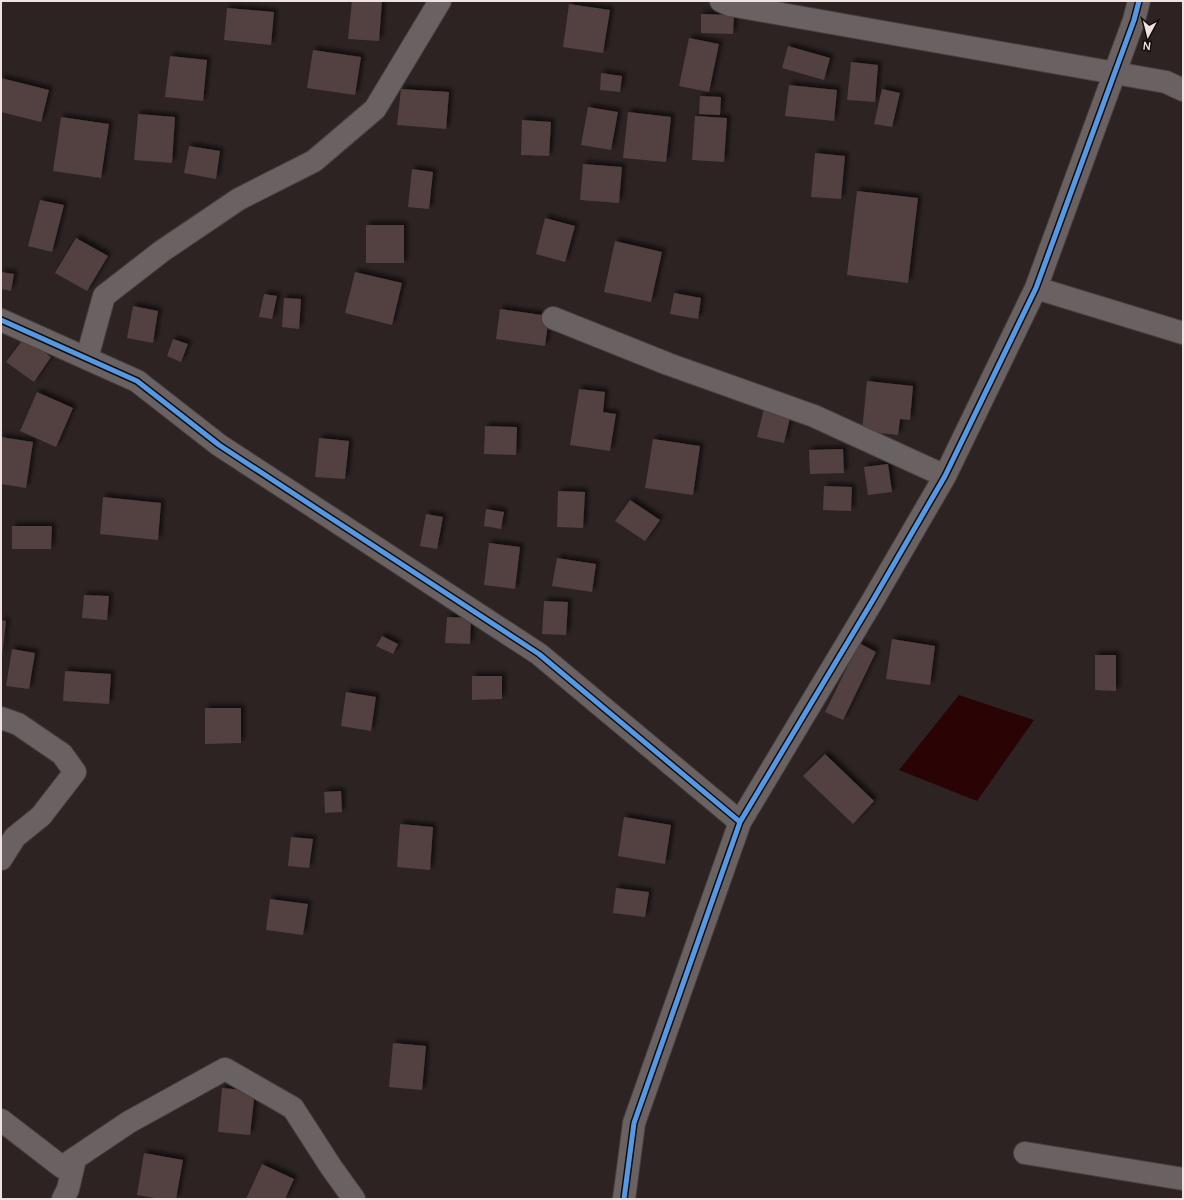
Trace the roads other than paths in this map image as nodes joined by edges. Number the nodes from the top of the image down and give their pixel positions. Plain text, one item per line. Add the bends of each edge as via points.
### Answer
1 (440, 1) edge
2 (721, 1) edge
3 (1139, 1) edge
4 (1115, 74) junction
5 (1183, 90) edge
6 (1036, 288) junction
7 (553, 318) dead end
8 (1, 320) edge
9 (1183, 333) edge
10 (87, 358) junction
11 (945, 476) junction
12 (1, 718) edge
13 (740, 822) junction
14 (1, 860) edge
15 (1, 1120) edge
16 (1025, 1153) dead end
17 (75, 1159) junction
18 (1183, 1179) edge
19 (63, 1199) edge
20 (354, 1199) edge
21 (624, 1199) edge

1 - 10 street via 375,110 314,161 238,200 162,251 104,296
2 - 4 street via 730,5
3 - 4 street
4 - 5 street via 1166,82
4 - 6 street
6 - 9 street
6 - 11 street
7 - 11 street via 668,364 814,416
8 - 10 street
10 - 13 street via 137,380 219,445 539,654
11 - 13 street
12 - 14 street via 18,724 62,754 75,772 41,816 15,836
13 - 21 street via 634,1123
15 - 17 street via 62,1167
16 - 18 street
17 - 19 street
17 - 20 street via 129,1122 225,1069 294,1108

